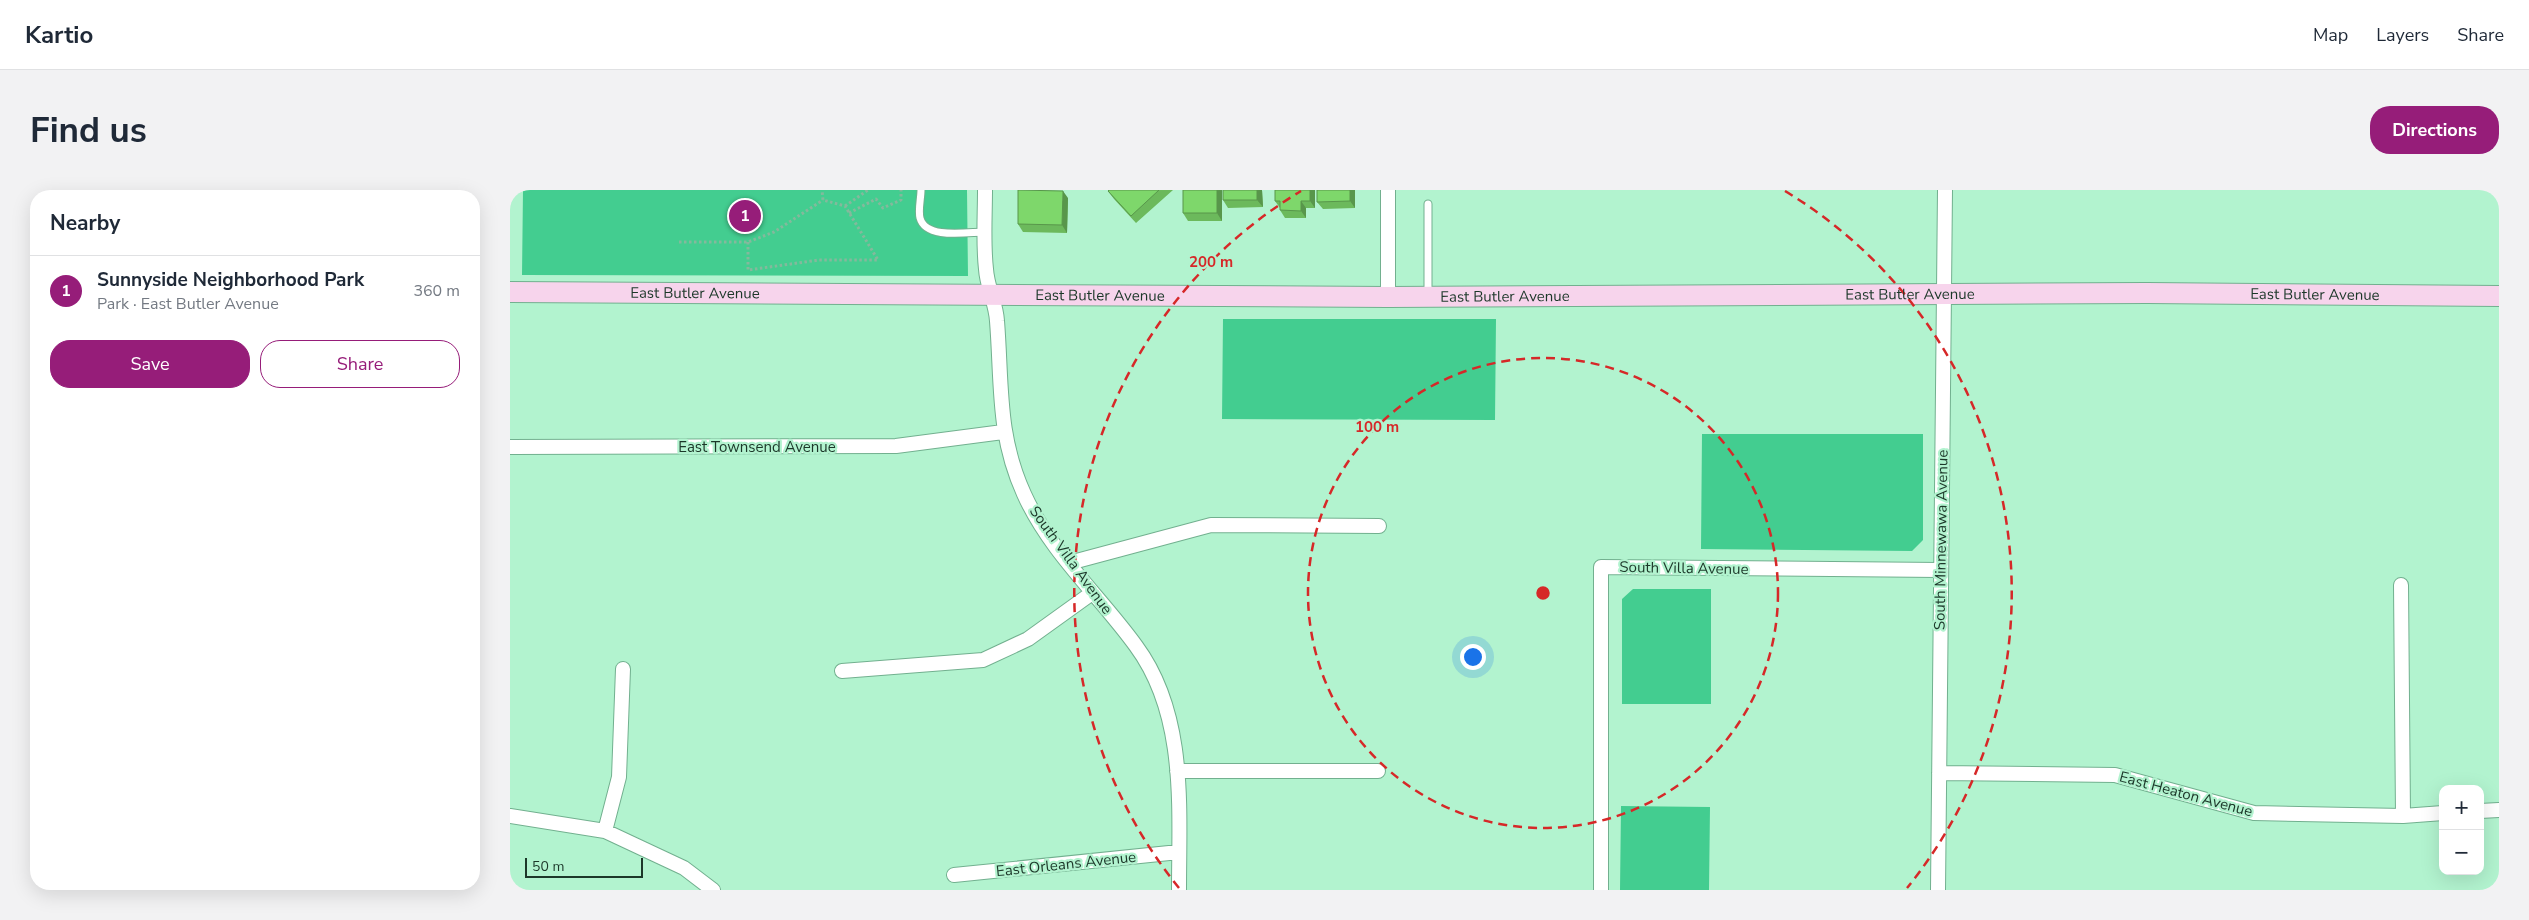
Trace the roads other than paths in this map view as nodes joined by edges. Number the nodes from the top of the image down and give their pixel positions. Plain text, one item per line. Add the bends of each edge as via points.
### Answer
1 (921, 190) edge
2 (985, 190) edge
3 (1388, 190) edge
4 (1945, 190) edge
5 (1428, 204) dead end
6 (985, 232) junction
7 (510, 292) edge
8 (1944, 294) junction
9 (992, 296) junction
10 (1428, 296) junction
11 (2499, 296) edge
12 (1388, 297) junction
13 (1004, 432) junction
14 (510, 447) edge
15 (1379, 526) dead end
16 (1069, 563) junction
17 (1940, 570) junction
18 (2401, 585) dead end
19 (1092, 593) junction
20 (623, 669) dead end
21 (842, 671) dead end
22 (1177, 771) junction
23 (1378, 771) dead end
24 (1939, 773) junction
25 (2499, 810) edge
26 (2484, 811) edge
27 (2439, 813) edge
28 (510, 816) edge
29 (2403, 816) junction
30 (605, 831) junction
31 (1179, 852) junction
32 (954, 875) dead end
33 (713, 890) edge
34 (1179, 890) edge
35 (1601, 890) edge
36 (1938, 890) edge

1 - 6 lane via 920,217 924,226 936,232
2 - 6 street, South Villa Avenue
3 - 12 street
4 - 8 street, South Minnewawa Avenue
5 - 10 lane
6 - 9 street, South Villa Avenue via 986,270
7 - 9 street, East Butler Avenue
8 - 10 street, East Butler Avenue
8 - 11 street, East Butler Avenue
8 - 17 street, South Minnewawa Avenue
9 - 12 street, East Butler Avenue
9 - 13 street, South Villa Avenue via 997,319
10 - 12 street, East Butler Avenue
13 - 14 street, East Townsend Avenue via 896,446
13 - 16 street, South Villa Avenue via 1008,453 1024,495
15 - 16 street via 1211,525
16 - 19 street, South Villa Avenue
17 - 24 street, South Minnewawa Avenue
17 - 35 street, South Villa Avenue via 1601,567
18 - 29 street
19 - 21 street via 1028,639 983,660
19 - 22 street, South Villa Avenue via 1148,665 1170,718
20 - 30 street via 619,777
22 - 23 street
22 - 31 street, South Villa Avenue
24 - 29 street, East Heaton Avenue via 2115,775 2254,814
24 - 36 street, South Minnewawa Avenue
25 - 26 street
27 - 29 street, East Heaton Avenue
28 - 30 street
30 - 33 street via 684,868
31 - 32 street, East Orleans Avenue
31 - 34 street, South Villa Avenue

